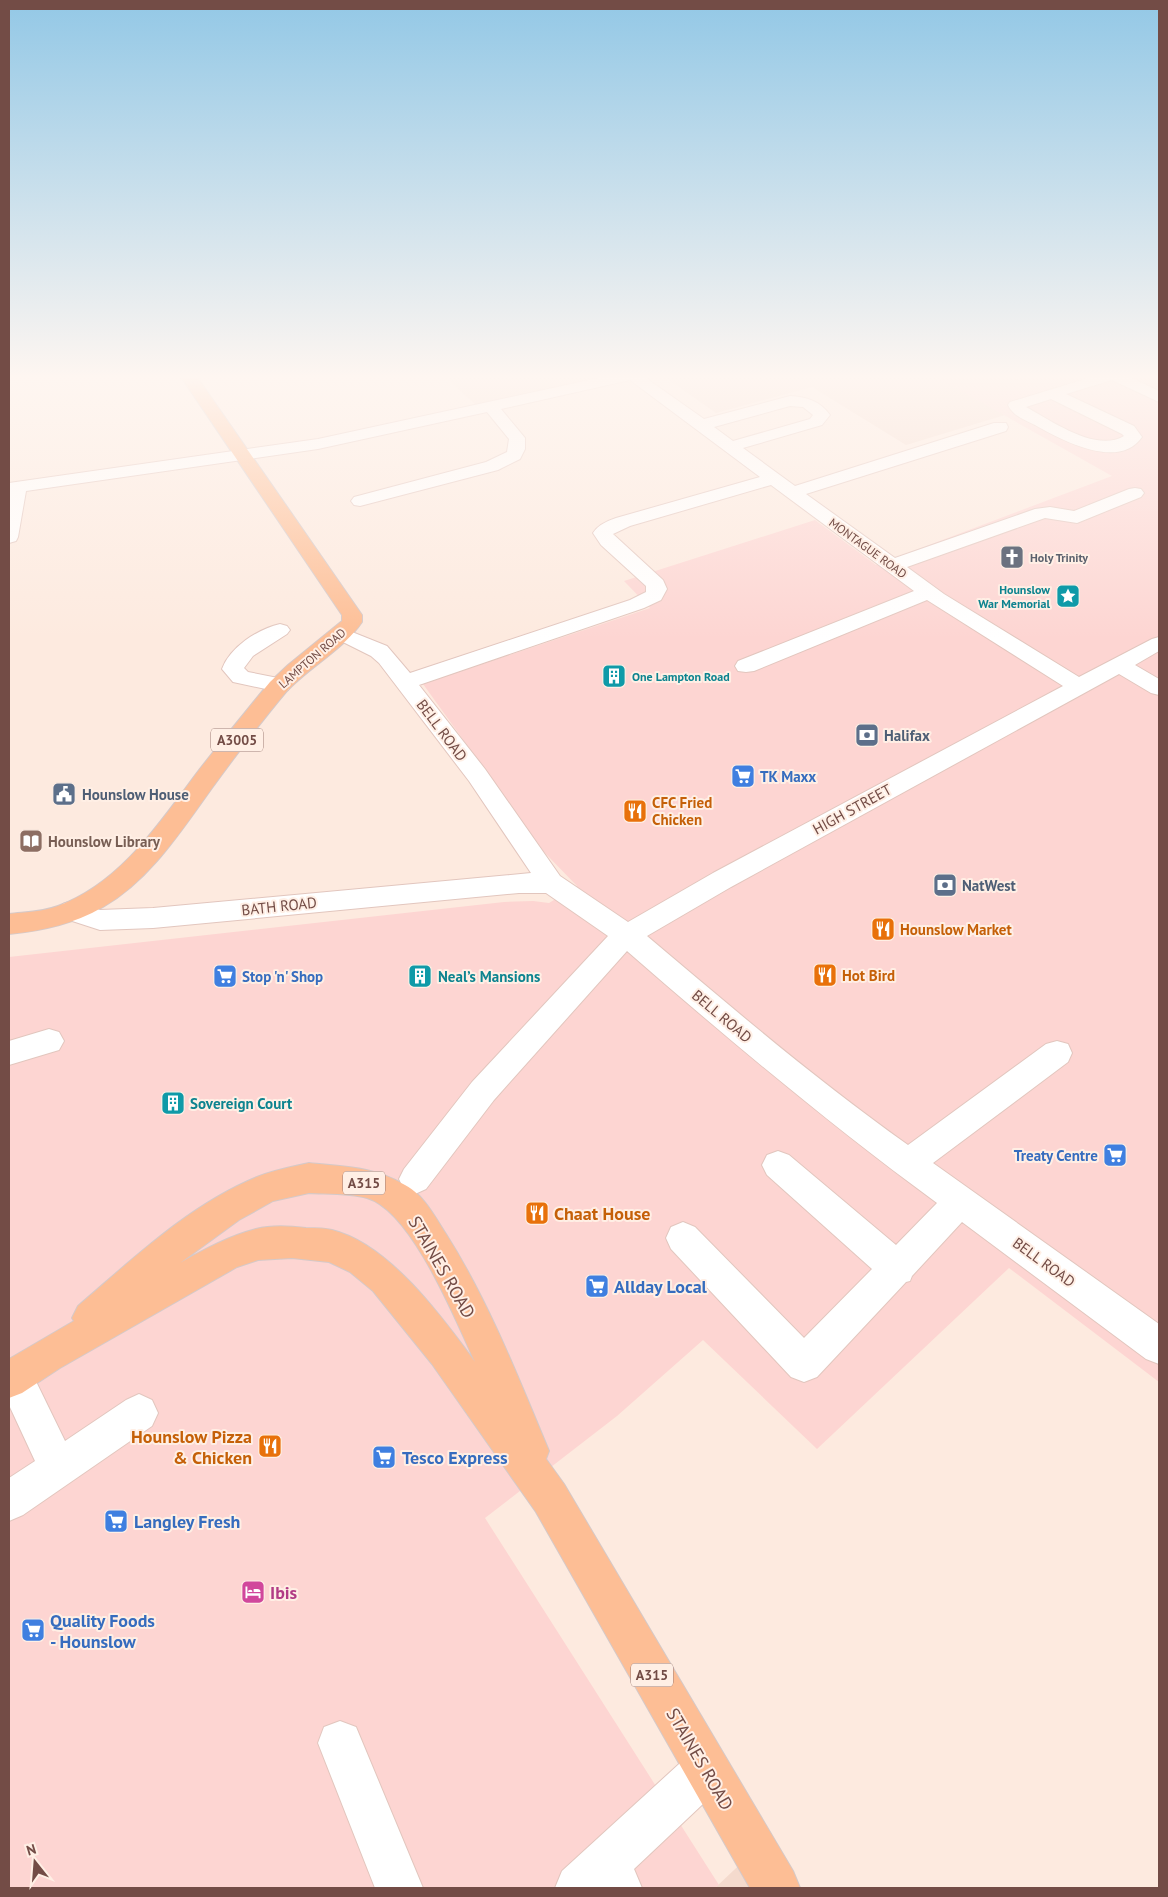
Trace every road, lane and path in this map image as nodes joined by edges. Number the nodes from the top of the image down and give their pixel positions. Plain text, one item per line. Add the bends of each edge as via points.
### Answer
1 (194, 463) edge
2 (247, 463) edge
3 (499, 463) edge
4 (754, 463) edge
5 (888, 463) edge
6 (774, 478) junction
7 (14, 487) edge
8 (793, 492) junction
9 (1134, 493) dead end
10 (360, 501) dead end
11 (9, 537) edge
12 (891, 566) junction
13 (933, 595) junction
14 (280, 630) dead end
15 (342, 634) junction
16 (1159, 643) edge
17 (1119, 665) junction
18 (746, 666) dead end
19 (406, 682) junction
20 (280, 685) junction
21 (1078, 686) junction
22 (1159, 688) edge
23 (551, 883) junction
24 (72, 911) junction
25 (9, 924) edge
26 (628, 936) junction
27 (49, 1041) dead end
28 (9, 1053) edge
29 (1057, 1054) dead end
30 (908, 1164) junction
31 (778, 1165) dead end
32 (415, 1179) dead end
33 (960, 1202) junction
34 (683, 1238) dead end
35 (898, 1269) junction
36 (1159, 1346) edge
37 (47, 1355) junction
38 (12, 1378) edge
39 (139, 1413) dead end
40 (58, 1468) junction
41 (550, 1498) junction
42 (9, 1501) edge
43 (340, 1743) dead end
44 (706, 1770) junction
45 (601, 1880) edge
46 (399, 1888) edge
47 (776, 1888) edge

1 - 7 street
2 - 15 main road, LAMPTON ROAD / A3005 via 352,615 352,622
3 - 10 street
4 - 6 street, MONTAGUE ROAD
5 - 8 street
6 - 8 street, MONTAGUE ROAD
6 - 19 street via 606,529 602,534 608,541 656,584 654,596
7 - 11 street
8 - 12 street, MONTAGUE ROAD
9 - 12 street via 1077,518 1041,512
12 - 13 street, MONTAGUE ROAD
13 - 18 street
13 - 21 street
14 - 20 street via 249,649 233,669 241,677
15 - 19 street, BELL ROAD via 379,651
15 - 20 main road, LAMPTON ROAD / A3005
16 - 17 street, HIGH STREET
17 - 21 street, HIGH STREET
17 - 22 street
19 - 23 street, BELL ROAD via 477,775
20 - 24 main road, LAMPTON ROAD / A3005 via 145,858 108,890
21 - 26 street, HIGH STREET via 722,880
23 - 24 street, BATH ROAD via 519,883 153,918 100,920
23 - 26 street, BELL ROAD
24 - 25 main road, A3005 via 37,921
26 - 30 street, BELL ROAD via 714,1010
26 - 32 street, HIGH STREET via 614,946 483,1091
27 - 28 street
29 - 30 street
30 - 33 street, BELL ROAD
31 - 35 street
33 - 35 street
33 - 36 street, BELL ROAD
34 - 35 street via 804,1364
37 - 38 main road, STAINES ROAD / A315
37 - 41 main road, STAINES ROAD / A315 via 227,1255 258,1244 292,1242 332,1246 362,1261 385,1279 445,1351
37 - 41 main road, STAINES ROAD / A315 via 180,1242 227,1208 267,1188 309,1178 370,1184 395,1196 415,1215 454,1280 489,1352
38 - 40 street
39 - 40 street
40 - 42 street
41 - 44 main road, STAINES ROAD / A315
43 - 46 street
44 - 45 street
44 - 47 main road, STAINES ROAD / A315

